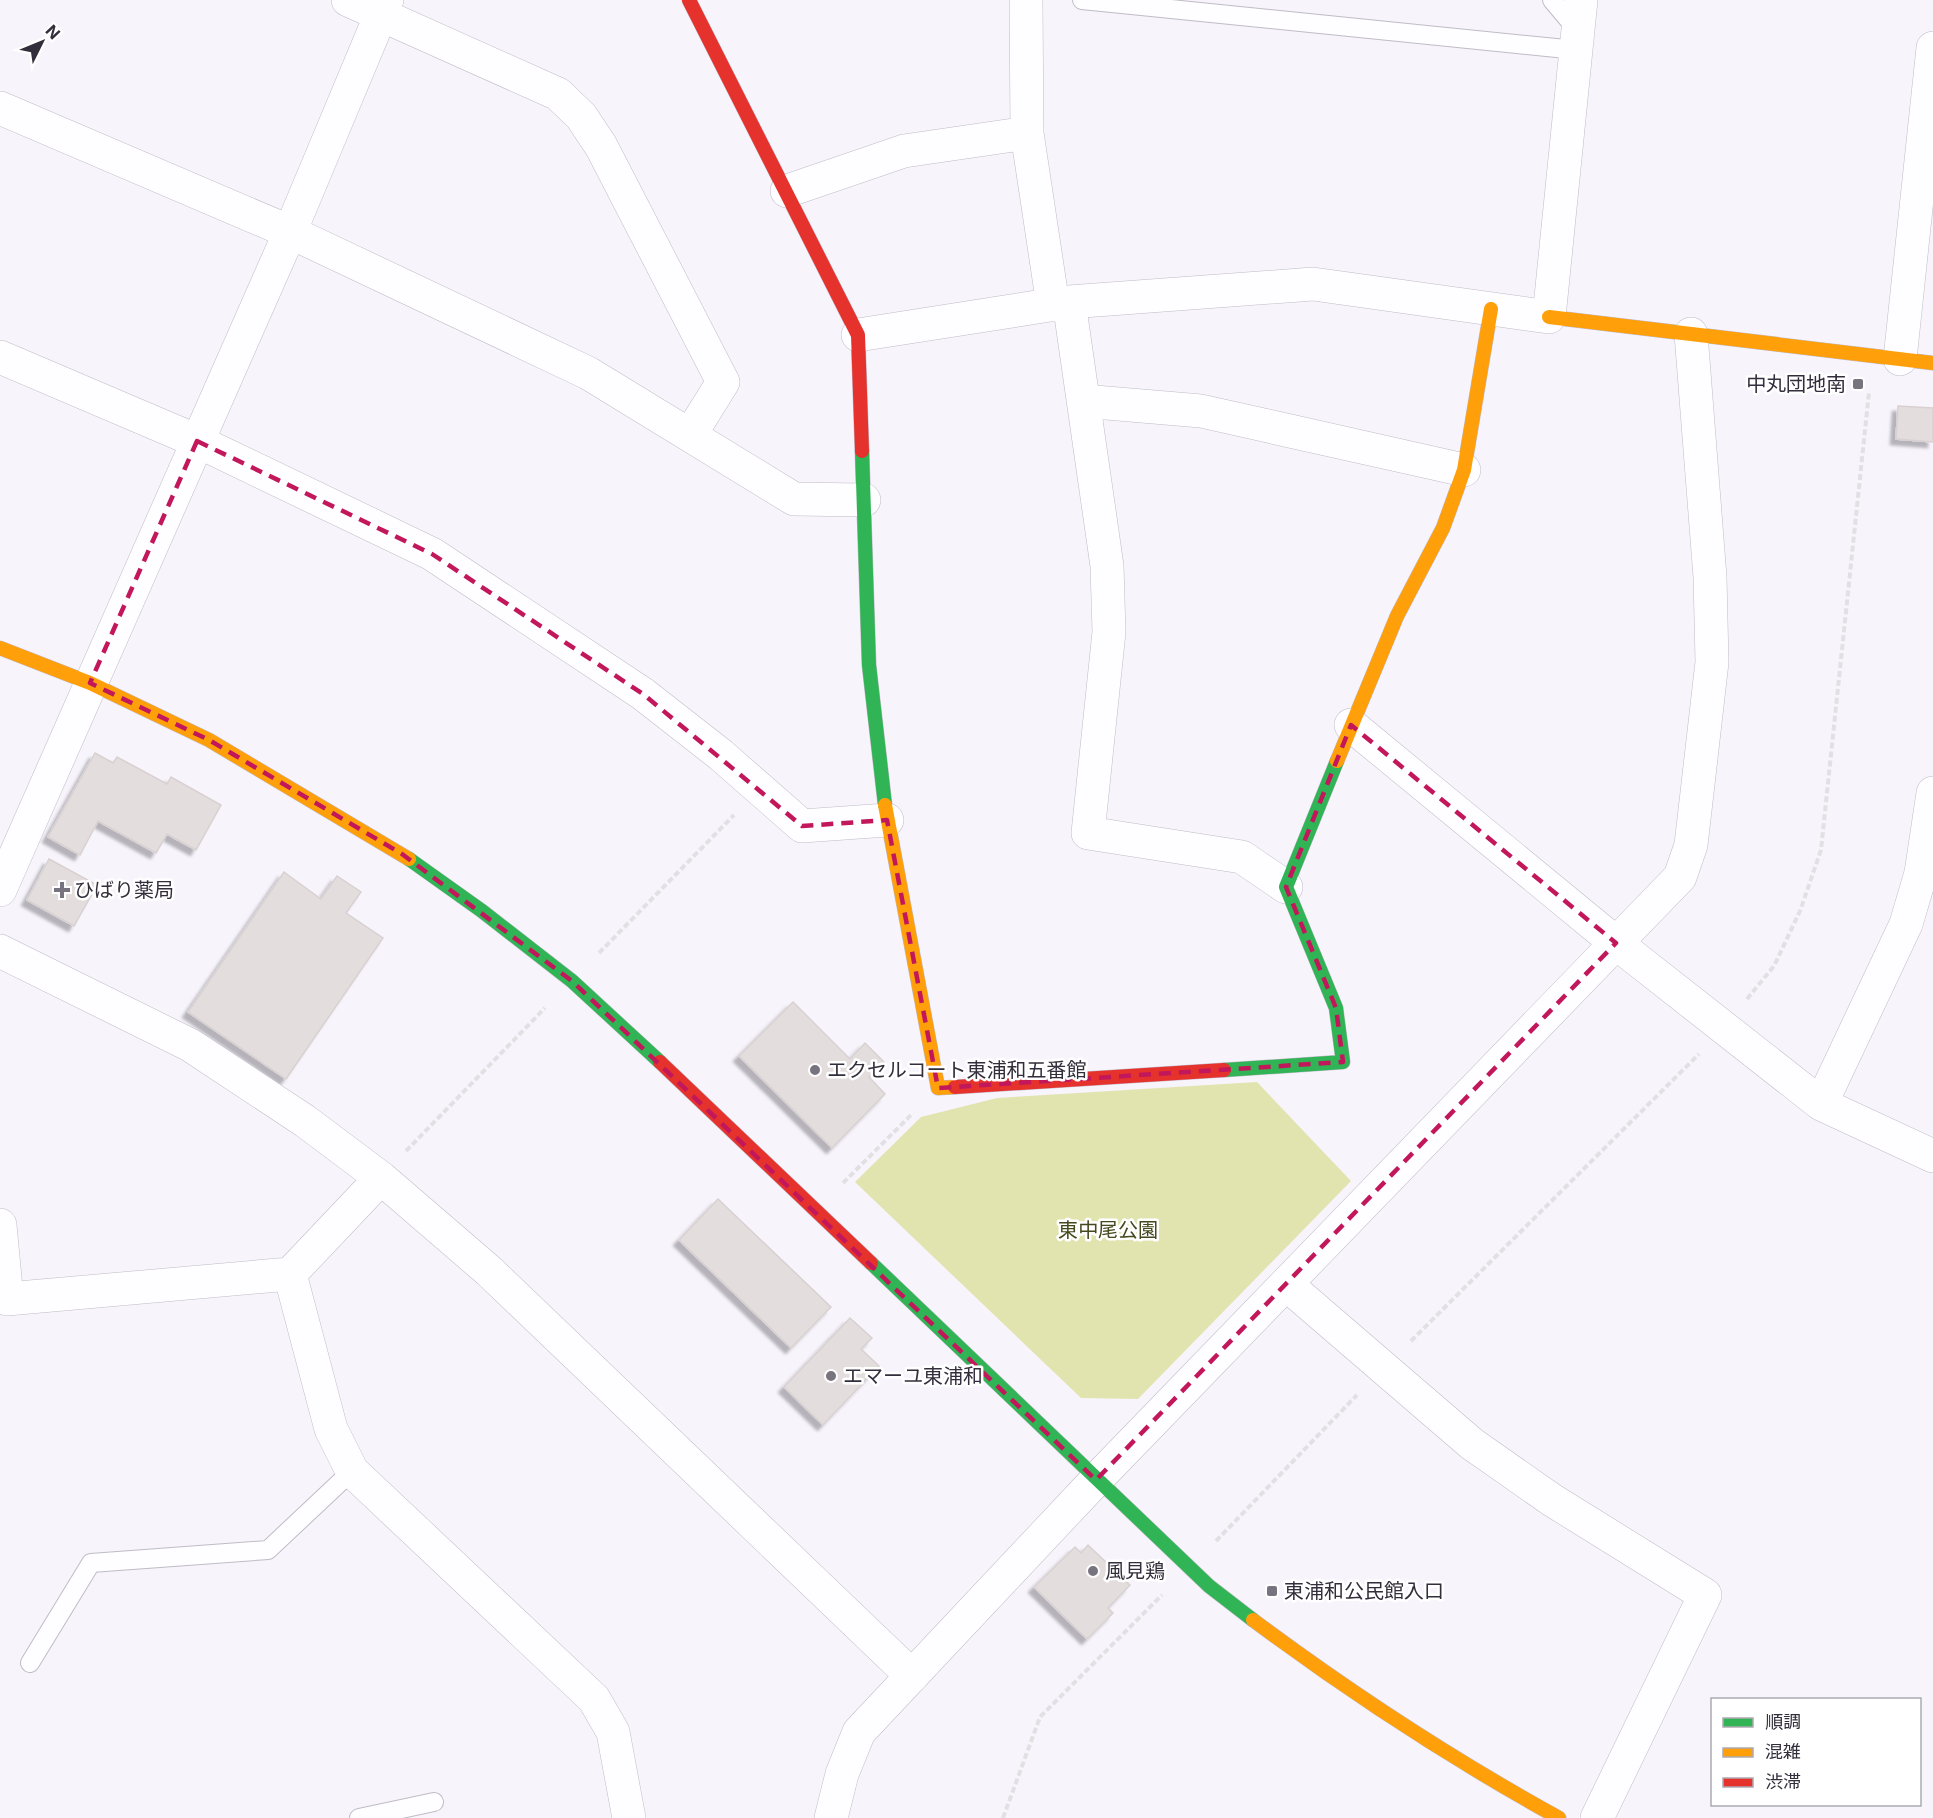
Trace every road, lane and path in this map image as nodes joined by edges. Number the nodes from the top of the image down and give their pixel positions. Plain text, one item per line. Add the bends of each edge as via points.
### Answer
1 (348, 0) edge
2 (689, 0) edge
3 (1026, 0) edge
4 (1082, 0) edge
5 (1552, 0) edge
6 (384, 7) edge
7 (1578, 27) edge
8 (1933, 48) edge
9 (0, 108) edge
10 (1027, 133) junction
11 (787, 191) junction
12 (290, 232) junction
13 (1061, 304) junction
14 (1491, 309) junction
15 (1549, 317) junction
16 (1691, 334) junction
17 (858, 335) junction
18 (0, 357) edge
19 (1886, 357) junction
20 (1933, 363) edge
21 (1083, 401) junction
22 (690, 435) junction
23 (197, 441) junction
24 (1464, 470) junction
25 (864, 500) junction
26 (0, 648) edge
27 (90, 683) junction
28 (1351, 725) junction
29 (1933, 793) edge
30 (887, 820) junction
31 (1287, 887) junction
32 (0, 890) edge
33 (1616, 943) junction
34 (0, 951) edge
35 (1725, 1028) junction
36 (938, 1088) junction
37 (1821, 1104) junction
38 (1933, 1156) edge
39 (381, 1178) junction
40 (817, 1210) junction
41 (0, 1225) edge
42 (290, 1274) junction
43 (1286, 1284) junction
44 (1408, 1344) dead end
45 (1359, 1394) dead end
46 (352, 1471) junction
47 (1096, 1480) junction
48 (1190, 1568) junction
49 (30, 1663) dead end
50 (912, 1676) junction
51 (434, 1802) dead end
52 (359, 1818) edge
53 (629, 1818) edge
54 (831, 1818) edge
55 (1003, 1818) edge
56 (1558, 1818) edge
57 (1598, 1818) edge

1 - 6 street
2 - 11 street
3 - 10 street
4 - 7 lane
5 - 7 lane
6 - 12 street
6 - 22 street via 558,94 580,116 601,146 723,382
7 - 15 street
8 - 19 street
9 - 12 street
10 - 11 street via 904,151
10 - 13 street
11 - 17 street
12 - 22 street via 588,373
12 - 23 street
13 - 14 street via 1313,284
13 - 17 street
13 - 21 street
14 - 15 street
14 - 24 street
15 - 16 street
16 - 19 street
16 - 33 street via 1710,577 1712,662 1691,845 1680,877
17 - 25 street
18 - 23 street
19 - 20 street
19 - 35 path via 1821,850 1800,911 1774,966
21 - 24 street via 1201,411
21 - 31 street via 1107,566 1109,632 1088,833 1242,858
22 - 25 street via 794,500
23 - 27 street
23 - 30 street via 432,554 643,694 802,826
24 - 28 street via 1443,528 1397,616
25 - 30 street via 869,665
26 - 27 street
27 - 32 street
27 - 40 street via 209,740 321,804 402,854 482,911 572,981
28 - 31 street
28 - 33 street
29 - 37 street via 1920,873 1906,924
30 - 36 street
31 - 36 street via 1336,1008 1343,1062
33 - 35 street
33 - 43 street
34 - 39 street via 190,1045 305,1121
35 - 37 street
35 - 44 path
36 - 40 path
37 - 38 street
39 - 42 street
39 - 50 street via 489,1271
40 - 47 street
41 - 42 street via 7,1299
42 - 46 street via 331,1429
43 - 47 street
43 - 57 street via 1472,1444 1552,1500 1705,1595
45 - 48 path
46 - 49 lane via 268,1550 91,1563
46 - 53 street via 594,1699 613,1732
47 - 48 street
47 - 50 street
48 - 55 path via 1040,1718
48 - 56 street via 1290,1650 1378,1712 1475,1773
50 - 54 street via 860,1732 842,1774
51 - 52 lane

